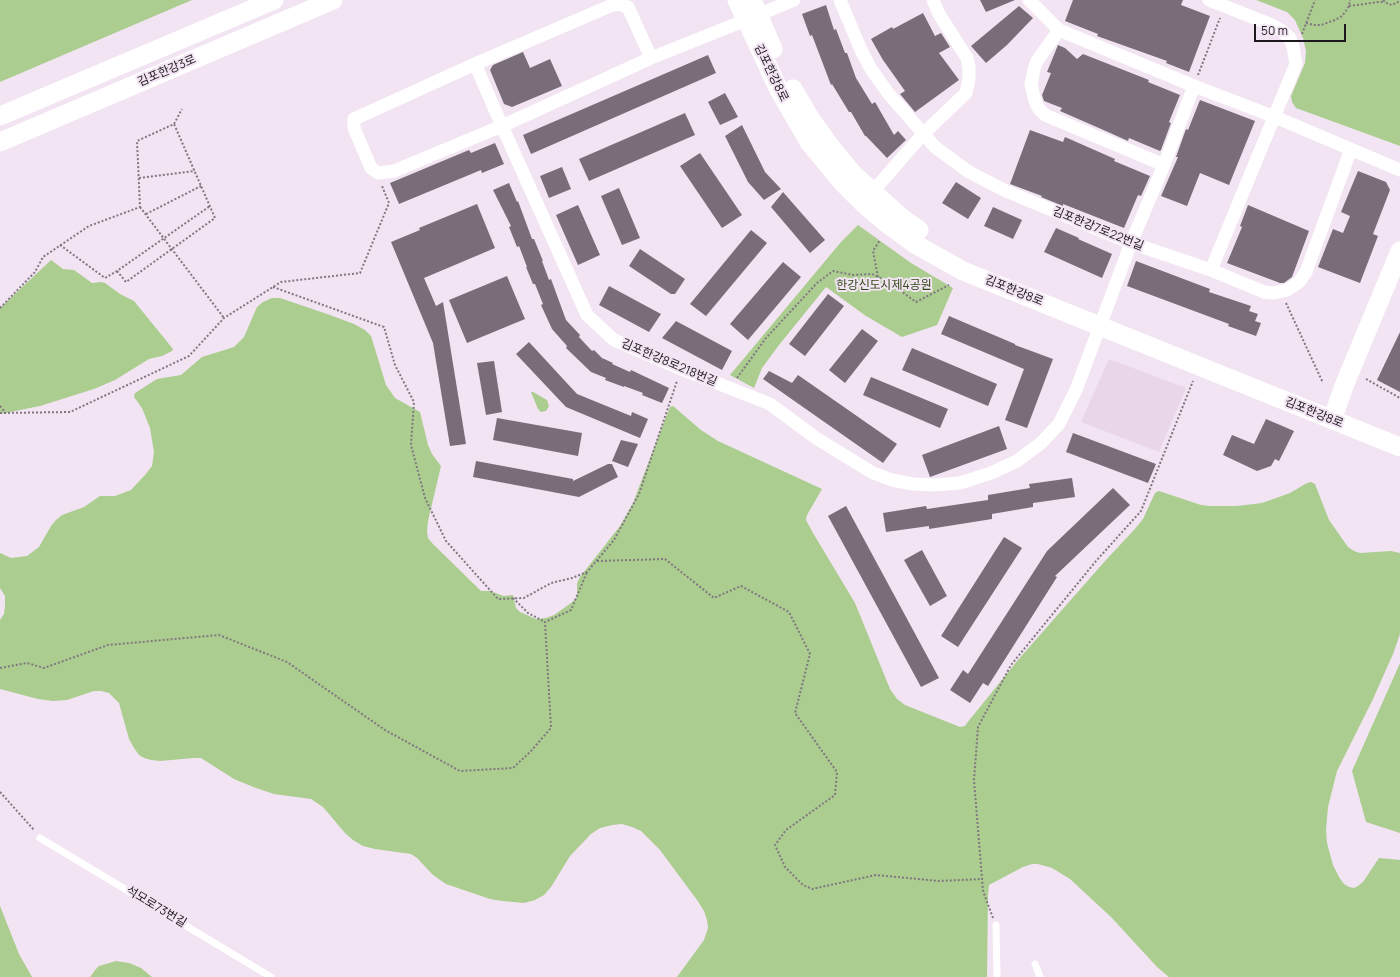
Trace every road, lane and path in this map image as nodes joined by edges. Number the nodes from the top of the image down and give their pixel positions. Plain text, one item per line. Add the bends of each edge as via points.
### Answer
1 (274, 0) edge
2 (333, 0) edge
3 (737, 0) edge
4 (794, 0) edge
5 (840, 0) edge
6 (933, 0) edge
7 (1029, 0) edge
8 (1209, 0) edge
9 (1316, 0) edge
10 (1350, 0) edge
11 (1384, 1) edge
12 (1400, 1) edge
13 (1349, 6) junction
14 (752, 12) edge
15 (1222, 13) dead end
16 (1306, 23) junction
17 (1059, 30) junction
18 (1301, 35) dead end
19 (651, 58) junction
20 (475, 64) junction
21 (1195, 83) junction
22 (182, 109) dead end
23 (0, 116) edge
24 (1275, 117) junction
25 (174, 124) junction
26 (502, 126) junction
27 (923, 134) junction
28 (0, 142) edge
29 (1351, 149) junction
30 (1164, 165) junction
31 (1400, 170) edge
32 (195, 171) junction
33 (139, 178) junction
34 (381, 184) dead end
35 (201, 186) junction
36 (868, 198) junction
37 (210, 206) junction
38 (140, 207) junction
39 (146, 214) junction
40 (164, 238) junction
41 (880, 240) dead end
42 (1131, 243) junction
43 (60, 245) junction
44 (173, 249) junction
45 (1400, 251) edge
46 (1211, 270) junction
47 (117, 271) junction
48 (878, 277) junction
49 (949, 285) dead end
50 (273, 287) junction
51 (1281, 292) junction
52 (0, 308) edge
53 (224, 318) junction
54 (1102, 321) junction
55 (678, 379) dead end
56 (737, 379) dead end
57 (1366, 379) dead end
58 (1193, 381) dead end
59 (1323, 384) dead end
60 (1400, 398) edge
61 (0, 406) edge
62 (0, 413) edge
63 (6, 413) junction
64 (1334, 415) junction
65 (1400, 435) edge
66 (1400, 447) edge
67 (597, 561) junction
68 (587, 572) junction
69 (513, 598) junction
70 (545, 622) junction
71 (0, 668) edge
72 (0, 792) edge
73 (40, 838) joint
74 (982, 879) junction
75 (996, 925) joint
76 (1035, 964) dead end
77 (271, 977) edge
78 (997, 977) edge
79 (1040, 977) edge

1 - 23 street, 김포한강3로
2 - 28 street, 김포한강3로
3 - 14 street, 김포한강8로
4 - 14 street
5 - 27 street, 김포한강7로22번길 via 871,69
6 - 27 street via 970,67 966,92
7 - 17 street
8 - 24 street via 1272,25 1290,38 1294,46 1296,64
9 - 16 path
10 - 13 path
11 - 12 path via 1392,5
11 - 13 path
13 - 16 path via 1342,16 1327,24
14 - 19 street
14 - 36 street, 김포한강8로 via 779,90 809,142 842,182
15 - 21 path
16 - 18 path
17 - 21 street
17 - 30 street via 1034,69 1031,85 1039,109 1045,115
19 - 20 street via 628,7 619,4
19 - 26 street
20 - 26 street, 김포한강8로218번길
20 - 26 street via 354,119 354,128 371,168 378,173 394,171
21 - 24 street
21 - 30 street, 김포한강8로218번길
22 - 25 path
24 - 29 street
24 - 46 street
25 - 32 path
25 - 33 path via 137,141
26 - 54 street, 김포한강8로218번길 via 587,315 608,335 634,349 770,404 816,438 873,473 892,480 934,485 960,483 1017,461 1041,444 1059,424 1076,390
27 - 36 street
27 - 42 street, 김포한강7로22번길 via 935,147 969,172 1006,191
29 - 31 street
29 - 51 street via 1306,272 1299,282
30 - 42 street, 김포한강8로218번길
32 - 33 path
32 - 35 path
33 - 38 path
34 - 50 path via 389,203 360,273 281,282
35 - 37 path
35 - 39 path
36 - 54 street, 김포한강8로 via 885,222 915,244 963,271
37 - 40 path
37 - 44 path via 216,218
38 - 39 path
38 - 43 path via 89,226
39 - 40 path
40 - 44 path
40 - 47 path
41 - 48 path via 873,251
42 - 46 street, 김포한강7로22번길
42 - 54 street, 김포한강8로218번길
43 - 47 path via 106,278
43 - 52 path via 43,257 35,272
44 - 47 path via 126,282
44 - 53 path
45 - 64 street
46 - 51 street, 김포한강7로22번길 via 1264,292
48 - 49 path via 916,302
48 - 56 path via 872,274 853,275 833,271 817,283 766,338
50 - 53 path
50 - 69 path via 384,327 395,365 414,402 411,445 425,498 446,541 498,599
51 - 59 path
53 - 63 path via 189,356 70,412
54 - 64 street, 김포한강8로
55 - 67 path via 639,494 614,540
57 - 60 path
58 - 74 path via 1141,511 1096,561 1011,665 978,727 974,780
61 - 63 path
62 - 63 path
64 - 65 street, 김포한강8로
64 - 66 street, 김포한강8로
67 - 68 path
67 - 74 path via 666,559 714,598 741,586 789,612 810,654 795,713 837,772 835,795 786,830 775,845 785,867 803,885 812,889 876,875 939,881
68 - 69 path via 551,583 524,598
68 - 70 path via 571,610
69 - 70 path via 528,613
70 - 71 path via 551,728 513,768 460,771 385,730 287,662 219,635 108,645 44,668 27,663
72 - 73 path
73 - 77 lane, 석모로73번길
74 - 75 path via 983,891
75 - 78 lane
76 - 79 lane

